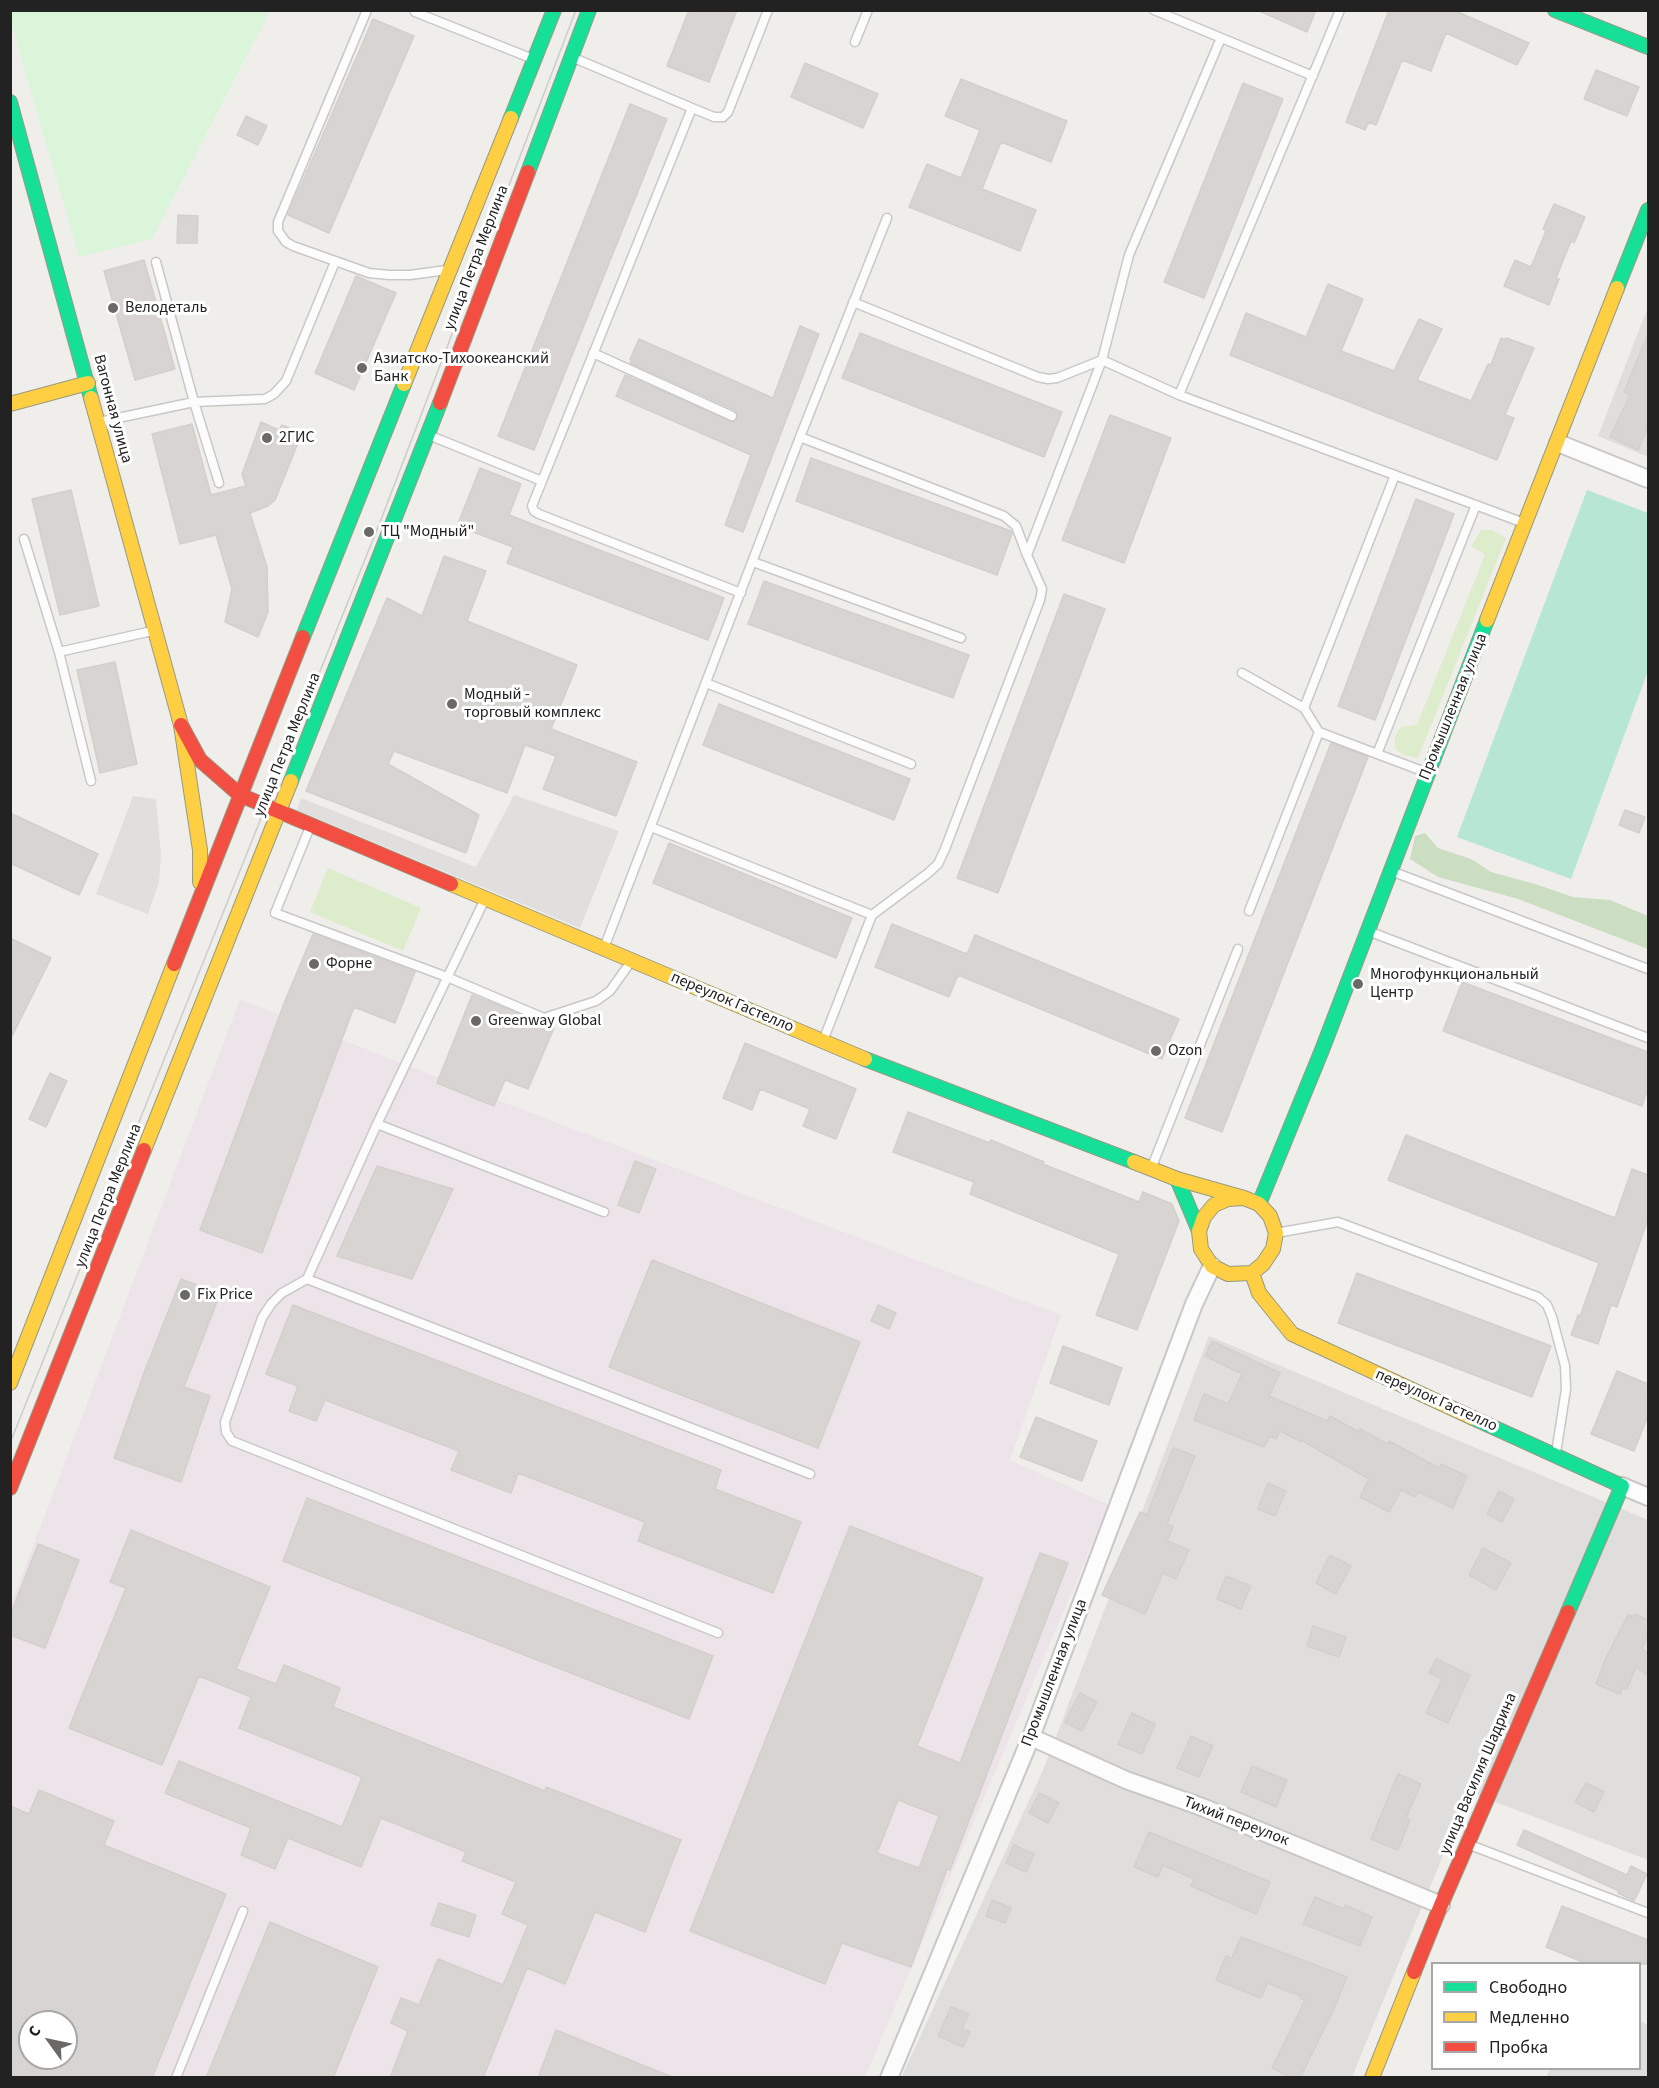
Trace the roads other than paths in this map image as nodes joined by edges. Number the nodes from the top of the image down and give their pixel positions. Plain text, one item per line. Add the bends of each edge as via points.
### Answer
1 (367, 10) edge
2 (554, 10) edge
3 (589, 10) edge
4 (768, 10) edge
5 (868, 10) edge
6 (1154, 10) edge
7 (1340, 10) edge
8 (1555, 10) edge
9 (414, 11) edge
10 (1221, 38) junction
11 (855, 42) dead end
12 (1648, 47) edge
13 (571, 57) junction
14 (534, 60) junction
15 (1313, 76) junction
16 (10, 102) edge
17 (692, 108) junction
18 (1648, 210) edge
19 (887, 218) dead end
20 (156, 262) dead end
21 (336, 262) junction
22 (450, 269) junction
23 (853, 303) junction
24 (593, 353) junction
25 (1102, 360) junction
26 (88, 383) junction
27 (1179, 395) junction
28 (194, 402) junction
29 (10, 404) edge
30 (732, 416) dead end
31 (98, 422) junction
32 (428, 435) junction
33 (800, 437) junction
34 (1558, 443) junction
35 (1395, 475) junction
36 (1648, 479) edge
37 (542, 481) junction
38 (219, 483) dead end
39 (1476, 505) junction
40 (1525, 524) junction
41 (24, 540) dead end
42 (1027, 555) junction
43 (753, 562) junction
44 (741, 593) junction
45 (155, 630) junction
46 (961, 638) dead end
47 (59, 652) junction
48 (1242, 673) dead end
49 (706, 682) junction
50 (1304, 708) junction
51 (181, 725) junction
52 (1319, 732) junction
53 (1377, 754) junction
54 (911, 764) dead end
55 (1428, 773) junction
56 (91, 782) dead end
57 (240, 795) junction
58 (280, 811) junction
59 (311, 824) junction
60 (651, 826) junction
61 (1391, 871) junction
62 (200, 897) junction
63 (485, 898) junction
64 (1249, 911) dead end
65 (872, 915) junction
66 (1368, 931) junction
67 (604, 948) junction
68 (1238, 949) dead end
69 (632, 960) junction
70 (1648, 969) edge
71 (447, 977) junction
72 (1648, 1038) edge
73 (823, 1041) junction
74 (377, 1124) junction
75 (1151, 1169) junction
76 (1177, 1179) junction
77 (1244, 1198) junction
78 (1259, 1204) junction
79 (604, 1212) dead end
80 (1199, 1231) junction
81 (1276, 1233) junction
82 (1212, 1266) junction
83 (1252, 1273) junction
84 (1228, 1274) junction
85 (307, 1279) junction
86 (1292, 1334) junction
87 (10, 1383) edge
88 (1556, 1455) junction
89 (810, 1474) dead end
90 (1622, 1486) junction
91 (10, 1488) edge
92 (1648, 1497) edge
93 (718, 1633) dead end
94 (1031, 1737) junction
95 (1467, 1844) junction
96 (1441, 1905) junction
97 (243, 1911) dead end
98 (1648, 1913) edge
99 (176, 2078) edge
100 (889, 2078) edge
101 (1372, 2078) edge

1 - 21 lane via 278,222 278,231 286,242
2 - 14 main road, улица Петра Мерлина
3 - 13 main road, улица Петра Мерлина
4 - 17 lane via 728,112 723,117 714,117
5 - 11 lane
6 - 10 lane
7 - 15 lane
8 - 12 main road
9 - 14 lane
10 - 15 lane
10 - 25 lane via 1129,255
13 - 17 lane
13 - 32 main road, улица Петра Мерлина
14 - 22 main road, улица Петра Мерлина
15 - 27 lane
16 - 26 main road, Вагонная улица
17 - 24 lane
18 - 34 main road, Промышленная улица
19 - 23 lane
20 - 28 lane
21 - 22 lane via 389,275
21 - 28 lane via 280,389 265,399
22 - 57 main road, улица Петра Мерлина
23 - 25 lane via 1038,377 1057,378
23 - 33 lane
24 - 30 lane
24 - 37 lane
25 - 27 lane
25 - 42 lane
26 - 29 main road
26 - 31 main road, Вагонная улица
27 - 35 lane
28 - 31 lane
28 - 38 lane
31 - 45 main road, Вагонная улица
32 - 37 lane
32 - 58 main road, улица Петра Мерлина
33 - 42 lane via 1004,516 1016,526
33 - 43 lane
34 - 36 street
34 - 40 main road, Промышленная улица
35 - 39 lane
35 - 50 lane
37 - 44 lane via 532,506 539,514
39 - 40 lane
39 - 53 lane
40 - 55 main road, Промышленная улица
41 - 47 lane
42 - 65 lane via 1042,589 1040,600 945,849 938,864 927,874
43 - 44 lane
43 - 46 lane
44 - 49 lane
45 - 47 lane
45 - 51 main road, Вагонная улица
47 - 56 lane
48 - 50 lane
49 - 54 lane
49 - 60 lane
50 - 52 lane
51 - 57 main road, Вагонная улица via 200,760
51 - 62 main road, Вагонная улица via 200,850
52 - 53 lane
52 - 64 lane
53 - 55 lane
55 - 61 main road, Промышленная улица
57 - 58 main road, переулок Гастелло
57 - 62 main road, улица Петра Мерлина
58 - 59 main road, переулок Гастелло
58 - 91 main road, улица Петра Мерлина
59 - 63 main road, переулок Гастелло
59 - 71 lane via 275,913
60 - 65 lane
60 - 67 lane
61 - 66 main road, Промышленная улица
61 - 70 lane
62 - 87 main road, улица Петра Мерлина
63 - 67 main road, переулок Гастелло
63 - 71 lane
65 - 73 lane
66 - 72 lane
66 - 78 main road, Промышленная улица
67 - 69 main road, переулок Гастелло
68 - 75 lane
69 - 71 lane via 610,991 596,1001 544,1018
69 - 73 main road, переулок Гастелло
71 - 74 lane
73 - 75 main road, переулок Гастелло
74 - 79 lane
74 - 85 lane
75 - 76 main road, переулок Гастелло
76 - 77 main road, переулок Гастелло
76 - 80 main road
77 - 78 main road
77 - 80 main road via 1214,1205
78 - 81 main road via 1270,1216
80 - 82 main road via 1201,1249
81 - 83 main road via 1273,1249
81 - 88 lane via 1338,1222 1538,1297 1552,1317 1565,1366 1566,1389
82 - 84 main road
82 - 94 street, Промышленная улица via 1194,1304
83 - 84 main road
83 - 86 main road, переулок Гастелло via 1258,1293
84 - 86 main road via 1248,1297
85 - 89 lane
85 - 93 lane via 282,1293 262,1318 225,1422 232,1441
86 - 88 main road, переулок Гастелло
88 - 90 main road, переулок Гастелло
90 - 92 street, переулок Гастелло
90 - 95 main road, улица Василия Шадрина
94 - 96 street, Тихий переулок
94 - 100 street, Промышленная улица
95 - 96 main road, улица Василия Шадрина
95 - 98 lane
96 - 101 main road, улица Василия Шадрина
97 - 99 lane

